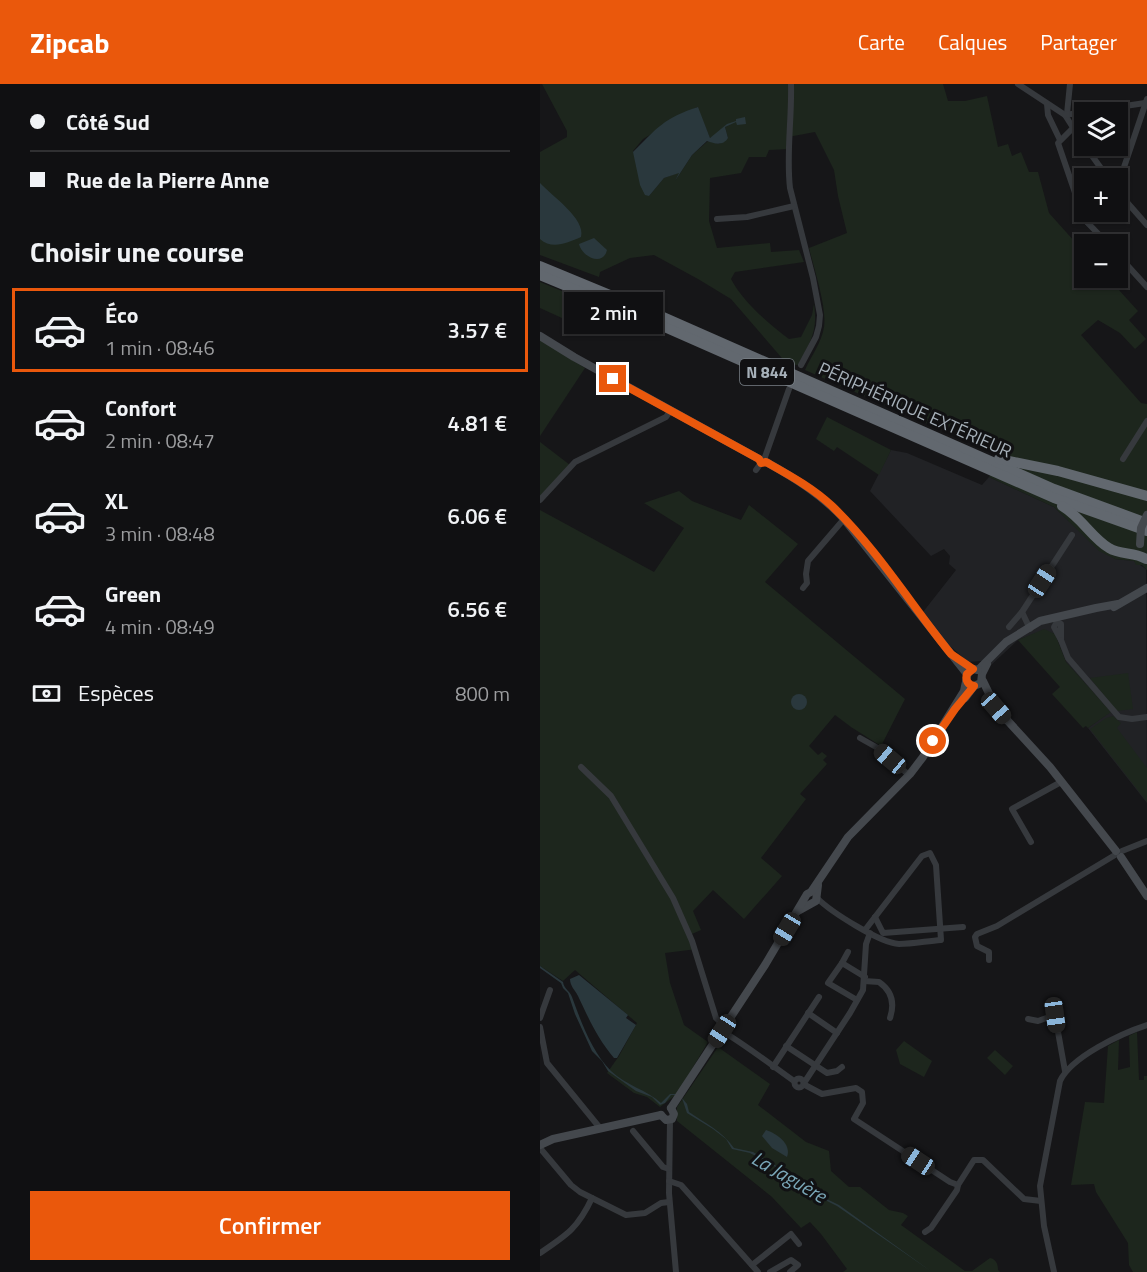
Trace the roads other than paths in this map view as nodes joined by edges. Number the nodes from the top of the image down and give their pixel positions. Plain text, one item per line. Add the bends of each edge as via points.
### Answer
1 (791, 84) edge
2 (1018, 84) edge
3 (1070, 84) edge
4 (1146, 101) edge
5 (1047, 104) junction
6 (1066, 115) junction
7 (1073, 128) joint
8 (1060, 140) junction
9 (1124, 168) edge
10 (1074, 191) edge
11 (1128, 204) edge
12 (794, 206) junction
13 (717, 219) dead end
14 (1088, 222) edge
15 (1147, 225) edge
16 (1099, 234) edge
17 (540, 266) edge
18 (1128, 266) edge
19 (540, 275) edge
20 (1147, 287) edge
21 (540, 336) edge
22 (801, 365) dead end
23 (789, 390) dead end
24 (671, 410) junction
25 (1147, 421) edge
26 (963, 449) junction
27 (1123, 459) dead end
28 (761, 462) junction
29 (1147, 496) edge
30 (1054, 498) junction
31 (540, 500) edge
32 (1147, 515) edge
33 (844, 519) junction
34 (1147, 523) edge
35 (1147, 531) edge
36 (1072, 535) dead end
37 (1147, 559) edge
38 (803, 588) dead end
39 (1147, 588) edge
40 (1022, 612) junction
41 (1058, 621) junction
42 (1010, 627) dead end
43 (1030, 629) junction
44 (975, 678) junction
45 (1147, 717) edge
46 (860, 738) dead end
47 (581, 767) dead end
48 (909, 775) junction
49 (1061, 782) junction
50 (1147, 841) edge
51 (1031, 842) dead end
52 (1119, 853) junction
53 (1147, 896) edge
54 (812, 898) junction
55 (875, 917) junction
56 (963, 927) dead end
57 (941, 928) junction
58 (867, 932) junction
59 (848, 952) dead end
60 (989, 960) dead end
61 (842, 963) junction
62 (864, 979) junction
63 (550, 990) dead end
64 (819, 997) dead end
65 (858, 1000) junction
66 (808, 1013) junction
67 (540, 1018) edge
68 (890, 1018) dead end
69 (1028, 1019) dead end
70 (1147, 1025) edge
71 (540, 1027) edge
72 (723, 1029) junction
73 (837, 1033) junction
74 (786, 1047) junction
75 (815, 1065) junction
76 (773, 1066) junction
77 (842, 1067) dead end
78 (1065, 1071) junction
79 (804, 1084) junction
80 (671, 1108) junction
81 (661, 1114) junction
82 (670, 1120) junction
83 (600, 1128) junction
84 (633, 1131) dead end
85 (540, 1147) edge
86 (669, 1169) junction
87 (669, 1181) junction
88 (958, 1185) junction
89 (592, 1198) junction
90 (1041, 1201) junction
91 (669, 1202) junction
92 (925, 1232) dead end
93 (800, 1244) dead end
94 (540, 1253) edge
95 (752, 1265) junction
96 (775, 1271) edge
97 (676, 1272) edge
98 (758, 1272) edge
99 (790, 1272) edge
100 (1054, 1272) edge

1 - 12 street via 788,175
2 - 5 street
3 - 6 street
4 - 6 street
4 - 9 street
5 - 6 street
5 - 8 street via 1048,116
6 - 7 street
7 - 8 street
8 - 10 street
11 - 15 street
12 - 13 street via 747,217
12 - 22 street via 820,315 816,337
14 - 16 street
17 - 26 highway, PÉRIPHÉRIQUE EXTÉRIEUR / N 844
18 - 20 street
19 - 30 highway, N 844
21 - 24 street
23 - 28 street
24 - 28 street
24 - 31 street via 666,417 575,462
25 - 27 street
26 - 29 highway
26 - 34 highway, PÉRIPHÉRIQUE EXTÉRIEUR / N 844 via 1054,489
28 - 33 street via 813,491
30 - 35 highway, N 844
30 - 37 highway via 1107,547
32 - 37 street, bridge via 1140,544
33 - 38 street via 808,561 807,583
33 - 44 street via 951,654
36 - 40 street
39 - 41 street via 1118,604
40 - 42 street
40 - 43 street
41 - 43 street via 1034,624
41 - 45 street via 1054,627 1068,658 1119,717
43 - 44 street via 1006,642
44 - 48 street
44 - 49 street
46 - 48 street
47 - 72 street via 611,796 673,898
48 - 54 street via 848,837 819,878
49 - 51 street via 1012,808
49 - 52 street
50 - 52 street
52 - 53 street
52 - 60 street via 997,926 976,934 977,946 989,952
54 - 58 street
54 - 72 street via 798,911
55 - 57 street via 883,933
55 - 57 street via 927,852 933,855 936,865
55 - 58 street
56 - 57 street
57 - 58 street via 941,940 899,944
58 - 62 street
59 - 61 street
61 - 62 street
61 - 65 street via 828,983
62 - 65 street
62 - 68 street via 886,987 892,1001
63 - 67 street
64 - 66 street
65 - 73 street
66 - 73 street
66 - 74 street
69 - 78 street via 1055,1015
70 - 78 street via 1111,1040
71 - 83 street via 547,1063
72 - 76 street
72 - 80 street
73 - 75 street
74 - 75 street
74 - 76 street
75 - 77 street via 827,1073
75 - 79 street
76 - 79 street
78 - 90 street via 1046,1151
79 - 88 street via 822,1094 856,1088 862,1092 863,1104 854,1119
80 - 81 street via 665,1108
80 - 82 street via 674,1116
81 - 82 street via 664,1120
81 - 83 street
82 - 86 street
83 - 85 street via 551,1140
84 - 86 street
85 - 89 street via 571,1185
86 - 87 street
87 - 91 street
87 - 95 street via 682,1187
88 - 90 street via 978,1159 1024,1199
88 - 92 street via 932,1228
89 - 91 street via 626,1215 645,1213
89 - 94 street via 569,1234
90 - 100 street
91 - 97 street
93 - 95 street via 791,1234
95 - 98 street
96 - 99 street via 793,1260 798,1265

